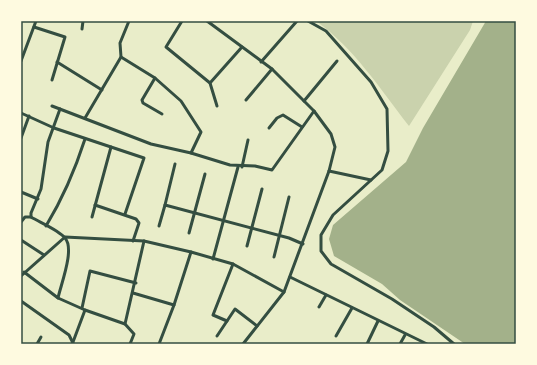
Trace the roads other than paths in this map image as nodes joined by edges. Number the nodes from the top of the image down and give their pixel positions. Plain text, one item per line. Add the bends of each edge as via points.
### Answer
1 (36, 21) edge
2 (83, 21) edge
3 (129, 21) edge
4 (182, 21) edge
5 (207, 21) edge
6 (297, 21) edge
7 (308, 21) edge
8 (34, 27) junction
9 (82, 29) dead end
10 (21, 46) edge
11 (26, 47) junction
12 (242, 47) junction
13 (121, 57) junction
14 (21, 61) edge
15 (336, 61) dead end
16 (57, 62) junction
17 (261, 62) junction
18 (272, 69) junction
19 (155, 78) junction
20 (52, 80) dead end
21 (210, 83) junction
22 (102, 90) junction
23 (246, 100) dead end
24 (304, 101) junction
25 (52, 106) dead end
26 (218, 106) dead end
27 (60, 109) junction
28 (314, 111) junction
29 (21, 113) edge
30 (162, 114) dead end
31 (30, 116) junction
32 (85, 118) junction
33 (302, 127) junction
34 (54, 128) junction
35 (269, 128) dead end
36 (21, 138) edge
37 (85, 139) junction
38 (248, 140) dead end
39 (111, 147) junction
40 (191, 153) junction
41 (175, 164) dead end
42 (240, 167) junction
43 (329, 171) junction
44 (205, 174) dead end
45 (371, 180) junction
46 (262, 189) dead end
47 (21, 192) edge
48 (289, 197) dead end
49 (38, 199) junction
50 (95, 205) junction
51 (165, 205) junction
52 (194, 212) junction
53 (125, 214) junction
54 (30, 217) junction
55 (92, 217) dead end
56 (224, 220) junction
57 (21, 222) edge
58 (46, 226) junction
59 (159, 226) dead end
60 (252, 228) junction
61 (189, 233) dead end
62 (279, 235) junction
63 (65, 237) junction
64 (21, 240) edge
65 (133, 241) junction
66 (144, 242) junction
67 (303, 244) junction
68 (247, 246) dead end
69 (191, 252) junction
70 (44, 255) junction
71 (274, 257) dead end
72 (213, 259) junction
73 (233, 264) junction
74 (24, 272) junction
75 (21, 276) edge
76 (290, 277) junction
77 (136, 283) junction
78 (284, 292) junction
79 (133, 294) junction
80 (326, 295) junction
81 (58, 298) junction
82 (21, 301) edge
83 (174, 305) junction
84 (320, 307) dead end
85 (352, 308) junction
86 (83, 309) junction
87 (227, 321) junction
88 (378, 321) junction
89 (125, 324) junction
90 (257, 326) junction
91 (405, 335) junction
92 (218, 336) dead end
93 (336, 336) dead end
94 (41, 337) dead end
95 (73, 343) edge
96 (37, 344) edge
97 (130, 344) edge
98 (159, 344) edge
99 (242, 344) edge
100 (367, 344) edge
101 (400, 344) edge
102 (427, 344) edge
103 (454, 344) edge

1 - 8 street
2 - 9 street
3 - 13 street via 120,43
4 - 21 street via 166,48
5 - 12 street
6 - 17 street
7 - 45 street via 326,31 371,82 387,109 388,151 382,170
8 - 11 street
8 - 16 street via 65,36
10 - 11 street
11 - 14 street
12 - 17 street
12 - 21 street
13 - 19 street
13 - 22 street
15 - 24 street
16 - 20 street
16 - 22 street
17 - 18 street
18 - 23 street
18 - 24 street
19 - 30 street via 142,100
19 - 40 street via 181,101 201,132
21 - 26 street
22 - 32 street
24 - 28 street
25 - 27 street
27 - 32 street
27 - 34 street
28 - 33 street
28 - 43 street via 331,134 335,148
29 - 31 street
31 - 34 street
31 - 36 street
32 - 40 street via 151,144
33 - 35 street via 283,115
33 - 42 street via 272,170 255,166
34 - 37 street
34 - 49 street via 48,142
37 - 39 street
37 - 58 street via 63,198
38 - 42 street
39 - 50 street
39 - 53 street via 144,158
40 - 42 street
41 - 51 street
42 - 56 street
43 - 45 street
43 - 67 street
44 - 52 street
45 - 103 street via 332,215 321,235 321,251 331,264 392,299 434,327
46 - 60 street
47 - 49 street
48 - 62 street
49 - 54 street
50 - 53 street
50 - 55 street
51 - 52 street
51 - 59 street
52 - 56 street
52 - 61 street
53 - 65 street via 139,223
54 - 57 street via 25,216
54 - 58 street
56 - 60 street
56 - 72 street
58 - 63 street
60 - 62 street
60 - 68 street
62 - 67 street
62 - 71 street
63 - 65 street
63 - 70 street
63 - 81 street via 69,246
64 - 70 street
65 - 66 street
66 - 69 street
66 - 77 street
67 - 76 street
69 - 72 street
69 - 83 street
70 - 74 street
72 - 73 street
73 - 78 street
73 - 87 street via 213,315
74 - 75 street
74 - 81 street
76 - 78 street
76 - 80 street
77 - 79 street
77 - 86 street via 90,271
78 - 90 street
79 - 83 street
79 - 89 street
80 - 84 street
80 - 85 street
81 - 86 street
82 - 95 street via 69,335
83 - 98 street
85 - 88 street
85 - 93 street
86 - 89 street
86 - 95 street
87 - 90 street via 235,309
87 - 92 street
88 - 91 street
88 - 100 street
89 - 97 street via 134,334
90 - 99 street
91 - 101 street
91 - 102 street
94 - 96 street

